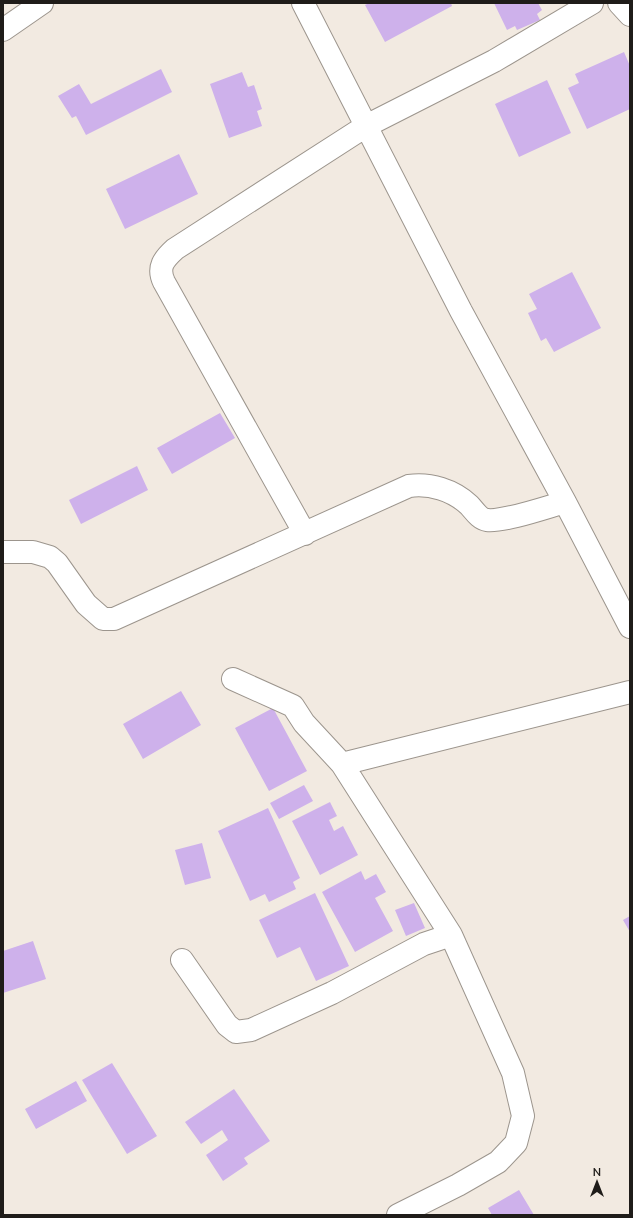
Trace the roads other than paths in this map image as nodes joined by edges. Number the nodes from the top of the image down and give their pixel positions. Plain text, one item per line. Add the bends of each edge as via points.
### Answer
1 (42, 3) edge
2 (303, 3) edge
3 (592, 3) edge
4 (619, 3) edge
5 (630, 15) edge
6 (3, 30) edge
7 (366, 126) junction
8 (565, 502) junction
9 (305, 534) junction
10 (3, 552) edge
11 (630, 627) edge
12 (233, 679) dead end
13 (630, 692) edge
14 (342, 764) junction
15 (452, 935) junction
16 (182, 960) dead end
17 (398, 1215) edge

1 - 6 street
2 - 7 street
3 - 7 street via 494,61
4 - 5 street
7 - 8 street via 460,311
7 - 9 street via 175,249 164,258 162,270 164,282
8 - 9 street via 489,520 479,516 467,503 449,492 421,485 409,486
8 - 11 street
9 - 10 street via 114,619 103,619 86,604 50,557 33,552
12 - 14 street via 293,706 304,723
13 - 14 street
14 - 15 street
15 - 16 street via 424,944 332,993 252,1030 236,1032 227,1025
15 - 17 street via 513,1073 522,1116 516,1143 498,1162

